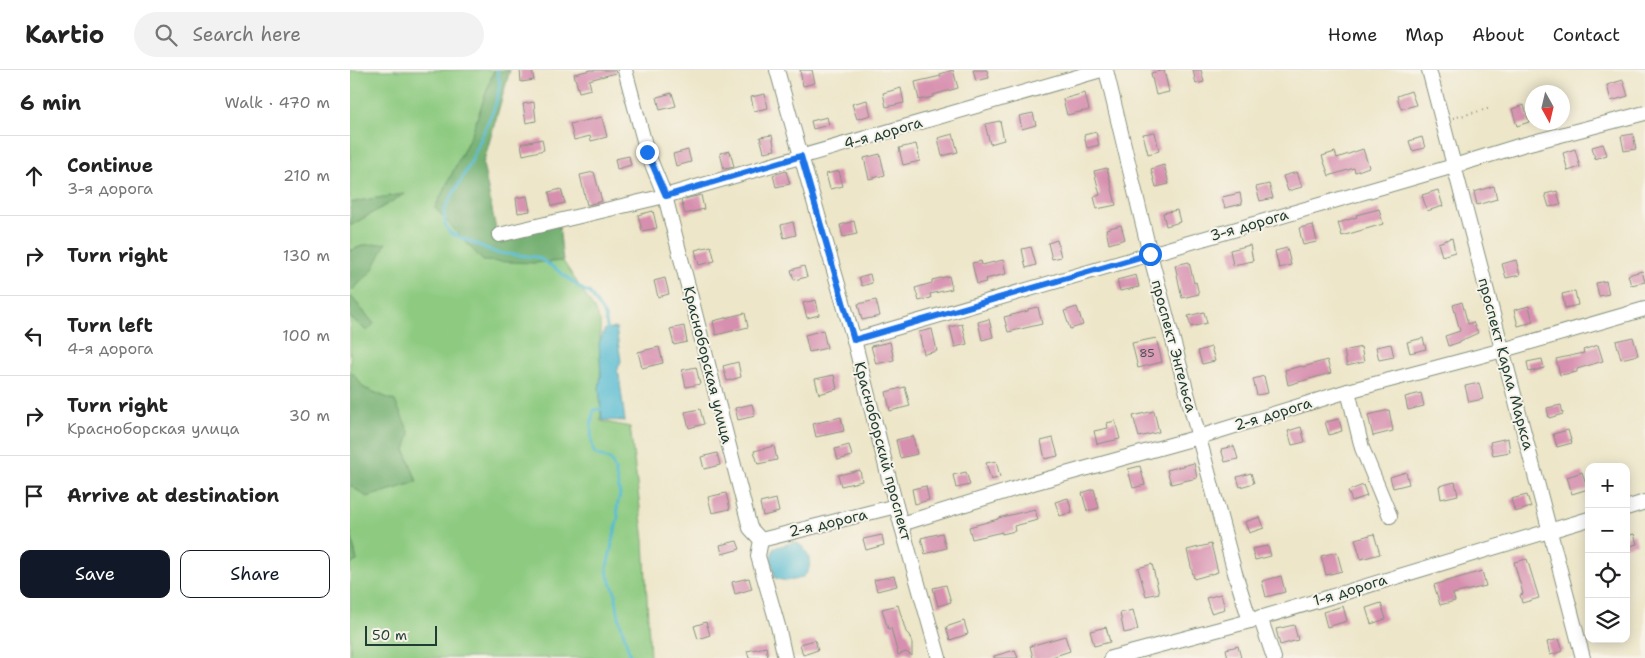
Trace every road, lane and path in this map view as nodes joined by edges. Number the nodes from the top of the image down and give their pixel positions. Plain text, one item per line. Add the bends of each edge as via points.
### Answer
1 (625, 70) edge
2 (778, 70) edge
3 (1101, 70) edge
4 (1106, 70) edge
5 (1429, 70) edge
6 (1491, 108) dead end
7 (1645, 113) edge
8 (1442, 120) junction
9 (801, 156) junction
10 (1454, 166) junction
11 (666, 196) junction
12 (499, 235) dead end
13 (1150, 254) junction
14 (1645, 309) edge
15 (854, 340) junction
16 (1503, 350) junction
17 (1348, 391) junction
18 (1199, 437) junction
19 (1645, 502) edge
20 (896, 506) junction
21 (1630, 507) edge
22 (1390, 516) dead end
23 (1585, 520) edge
24 (901, 524) junction
25 (1550, 530) junction
26 (761, 540) junction
27 (1255, 619) junction
28 (785, 658) edge
29 (939, 658) edge
30 (1111, 658) edge
31 (1274, 658) edge
32 (1583, 658) edge

1 - 11 street, Красноборская улица via 647,152
2 - 9 street, Красноборский проспект
3 - 9 street, 4-я дорога
4 - 13 street, проспект Энгельса
5 - 8 street, проспект Карла Маркса
6 - 8 path
7 - 10 street, 3-я дорога
8 - 10 street, проспект Карла Маркса
9 - 11 street, 4-я дорога
9 - 15 street, Красноборский проспект
10 - 13 street, 3-я дорога
10 - 16 street, проспект Карла Маркса
11 - 12 street, 4-я дорога
11 - 26 street, Красноборская улица via 750,528
13 - 15 street, 3-я дорога
13 - 18 street, проспект Энгельса
14 - 16 street, 2-я дорога
15 - 20 street, Красноборский проспект
16 - 17 street, 2-я дорога
16 - 25 street, проспект Карла Маркса
17 - 18 street, 2-я дорога
17 - 22 street via 1362,448
18 - 24 street, 2-я дорога
18 - 27 street, проспект Энгельса via 1235,573
19 - 21 street
20 - 24 street, Красноборский проспект
20 - 26 street, 2-я дорога
23 - 25 street, 1-я дорога
24 - 29 street, Красноборский проспект
25 - 27 street, 1-я дорога
25 - 32 street, проспект Карла Маркса
26 - 28 street via 758,556
27 - 30 street, 1-я дорога
27 - 31 street, проспект Энгельса

